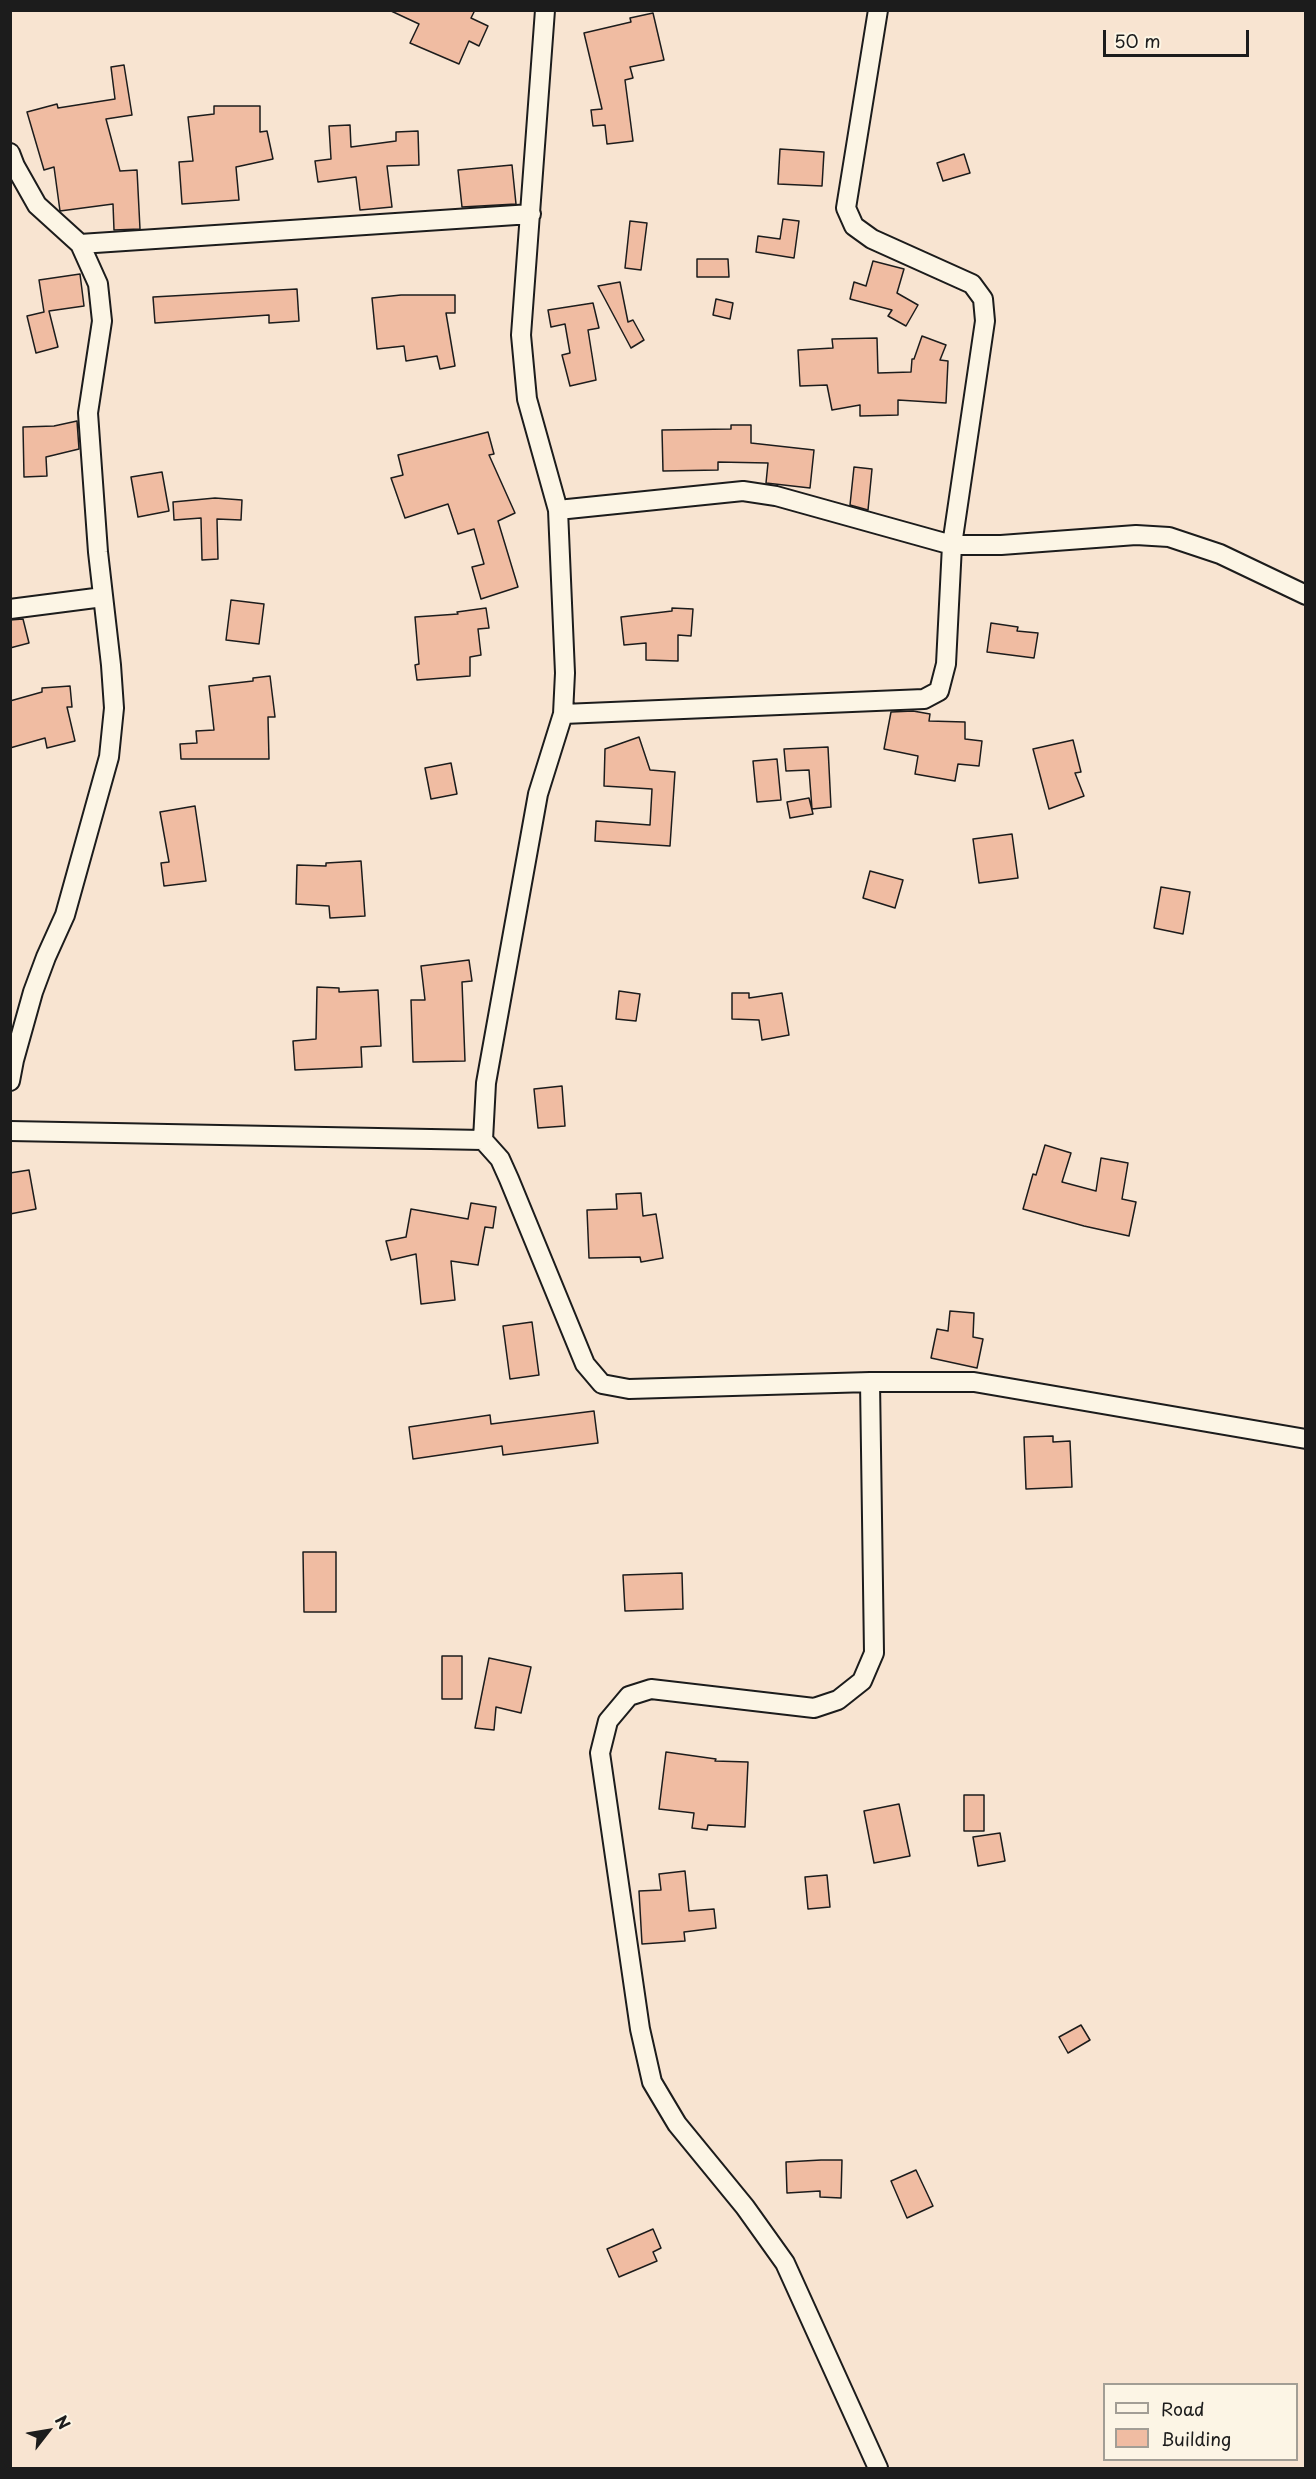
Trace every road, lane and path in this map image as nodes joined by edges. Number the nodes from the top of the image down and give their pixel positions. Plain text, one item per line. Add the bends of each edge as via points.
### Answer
1 (545, 10) edge
2 (878, 10) edge
3 (10, 153) edge
4 (531, 214) junction
5 (80, 244) junction
6 (558, 510) junction
7 (952, 545) junction
8 (1305, 595) edge
9 (104, 597) junction
10 (10, 609) edge
11 (563, 714) junction
12 (10, 1081) edge
13 (10, 1131) edge
14 (483, 1140) junction
15 (870, 1382) junction
16 (1305, 1439) edge
17 (878, 2469) edge

1 - 4 street
2 - 7 street via 846,208 854,226 872,239 972,284 983,299 985,321
3 - 5 street via 37,205
4 - 5 street
4 - 6 street via 522,346 527,399
5 - 9 street via 98,284 102,321 88,413
6 - 7 street via 743,491 776,496
6 - 11 street via 566,674
7 - 8 street via 1136,535 1169,537 1220,554
7 - 11 street via 946,664 939,692 924,699
9 - 10 street
9 - 12 street via 114,708 109,757 65,915 33,992
11 - 14 street via 538,794 486,1083
13 - 14 street
14 - 15 street via 500,1160 585,1364 602,1384 629,1389
15 - 16 street via 974,1383
15 - 17 street via 874,1653 862,1681 837,1700 814,1708 651,1689 629,1696 608,1721 600,1753 640,2029 652,2082 677,2124 785,2263

